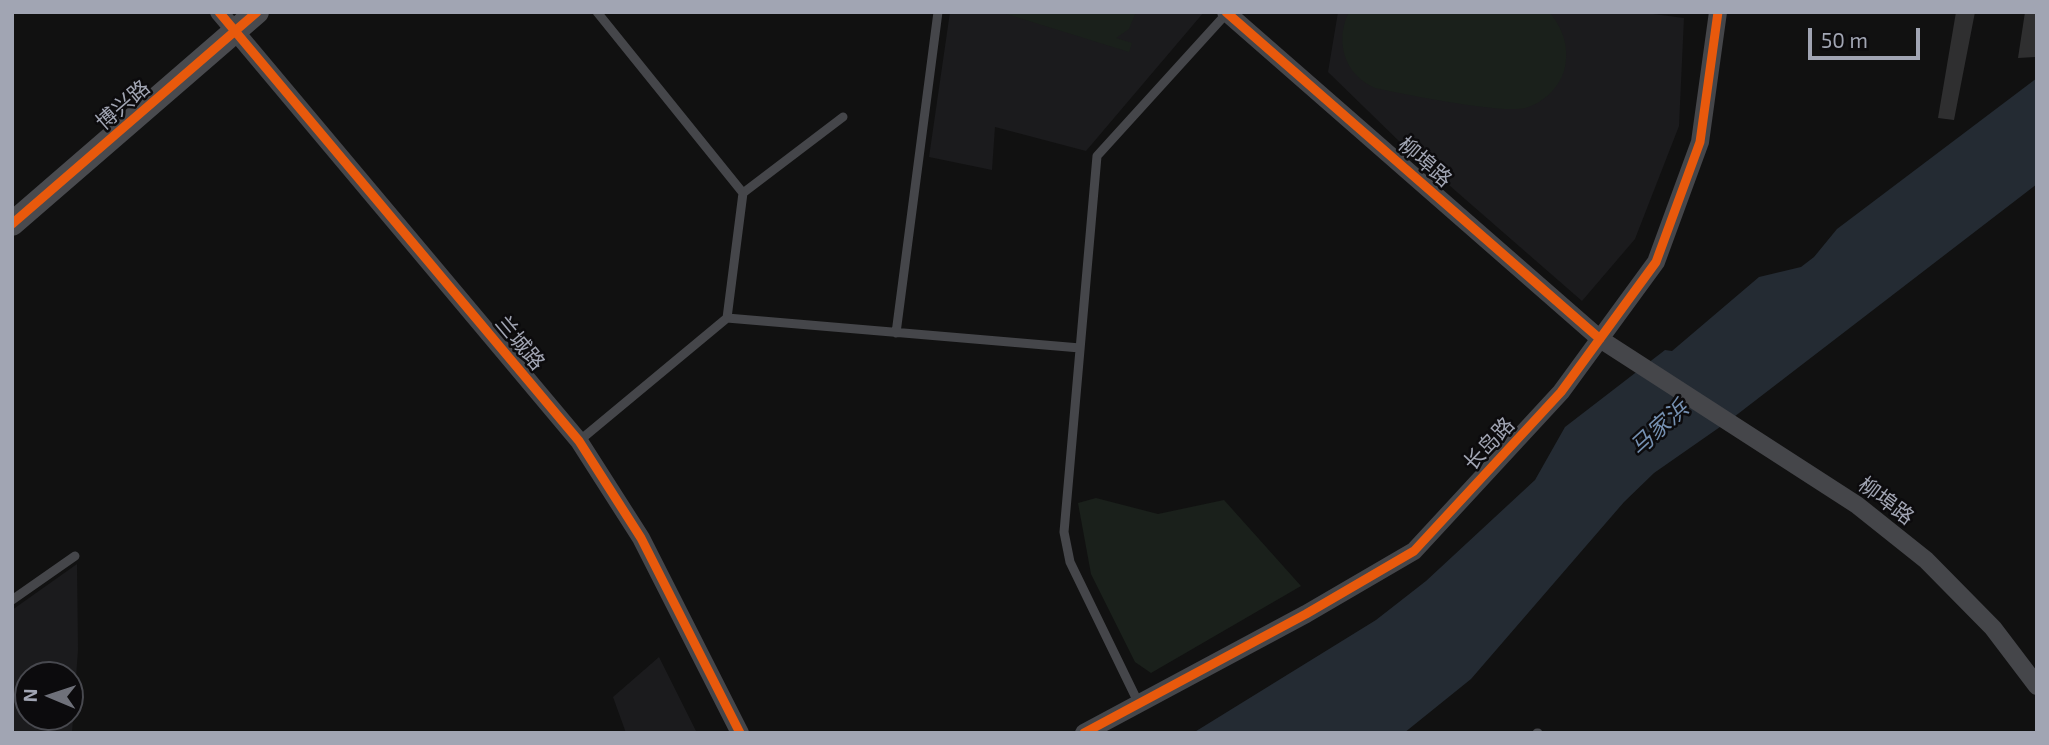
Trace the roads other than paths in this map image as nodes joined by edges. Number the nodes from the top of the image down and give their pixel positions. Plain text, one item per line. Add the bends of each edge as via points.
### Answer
1 (219, 12) edge
2 (257, 12) edge
3 (597, 12) edge
4 (938, 12) edge
5 (1718, 12) edge
6 (1227, 13) edge
7 (235, 32) junction
8 (843, 117) dead end
9 (743, 193) junction
10 (12, 224) edge
11 (727, 318) junction
12 (896, 332) junction
13 (1600, 339) junction
14 (1080, 348) junction
15 (579, 441) junction
16 (75, 556) dead end
17 (12, 600) edge
18 (2037, 686) edge
19 (1139, 704) junction
20 (740, 733) edge
21 (1084, 733) edge

1 - 7 street, 兰城路
2 - 7 street, 博兴路
3 - 9 lane
4 - 12 lane
5 - 13 street, 长岛路 via 1700,142 1656,262
6 - 13 street, 柳埠路
6 - 14 lane via 1097,156
7 - 10 street, 博兴路
7 - 15 street, 兰城路
8 - 9 lane
9 - 11 lane
11 - 12 lane
11 - 15 lane
12 - 14 lane
13 - 18 street, 柳埠路 via 1857,505 1926,560 1993,628
13 - 19 street, 长岛路 via 1560,392 1414,551
14 - 19 lane via 1064,532 1070,562
15 - 20 street, 兰城路 via 641,538
16 - 17 lane
19 - 21 street, 长岛路

